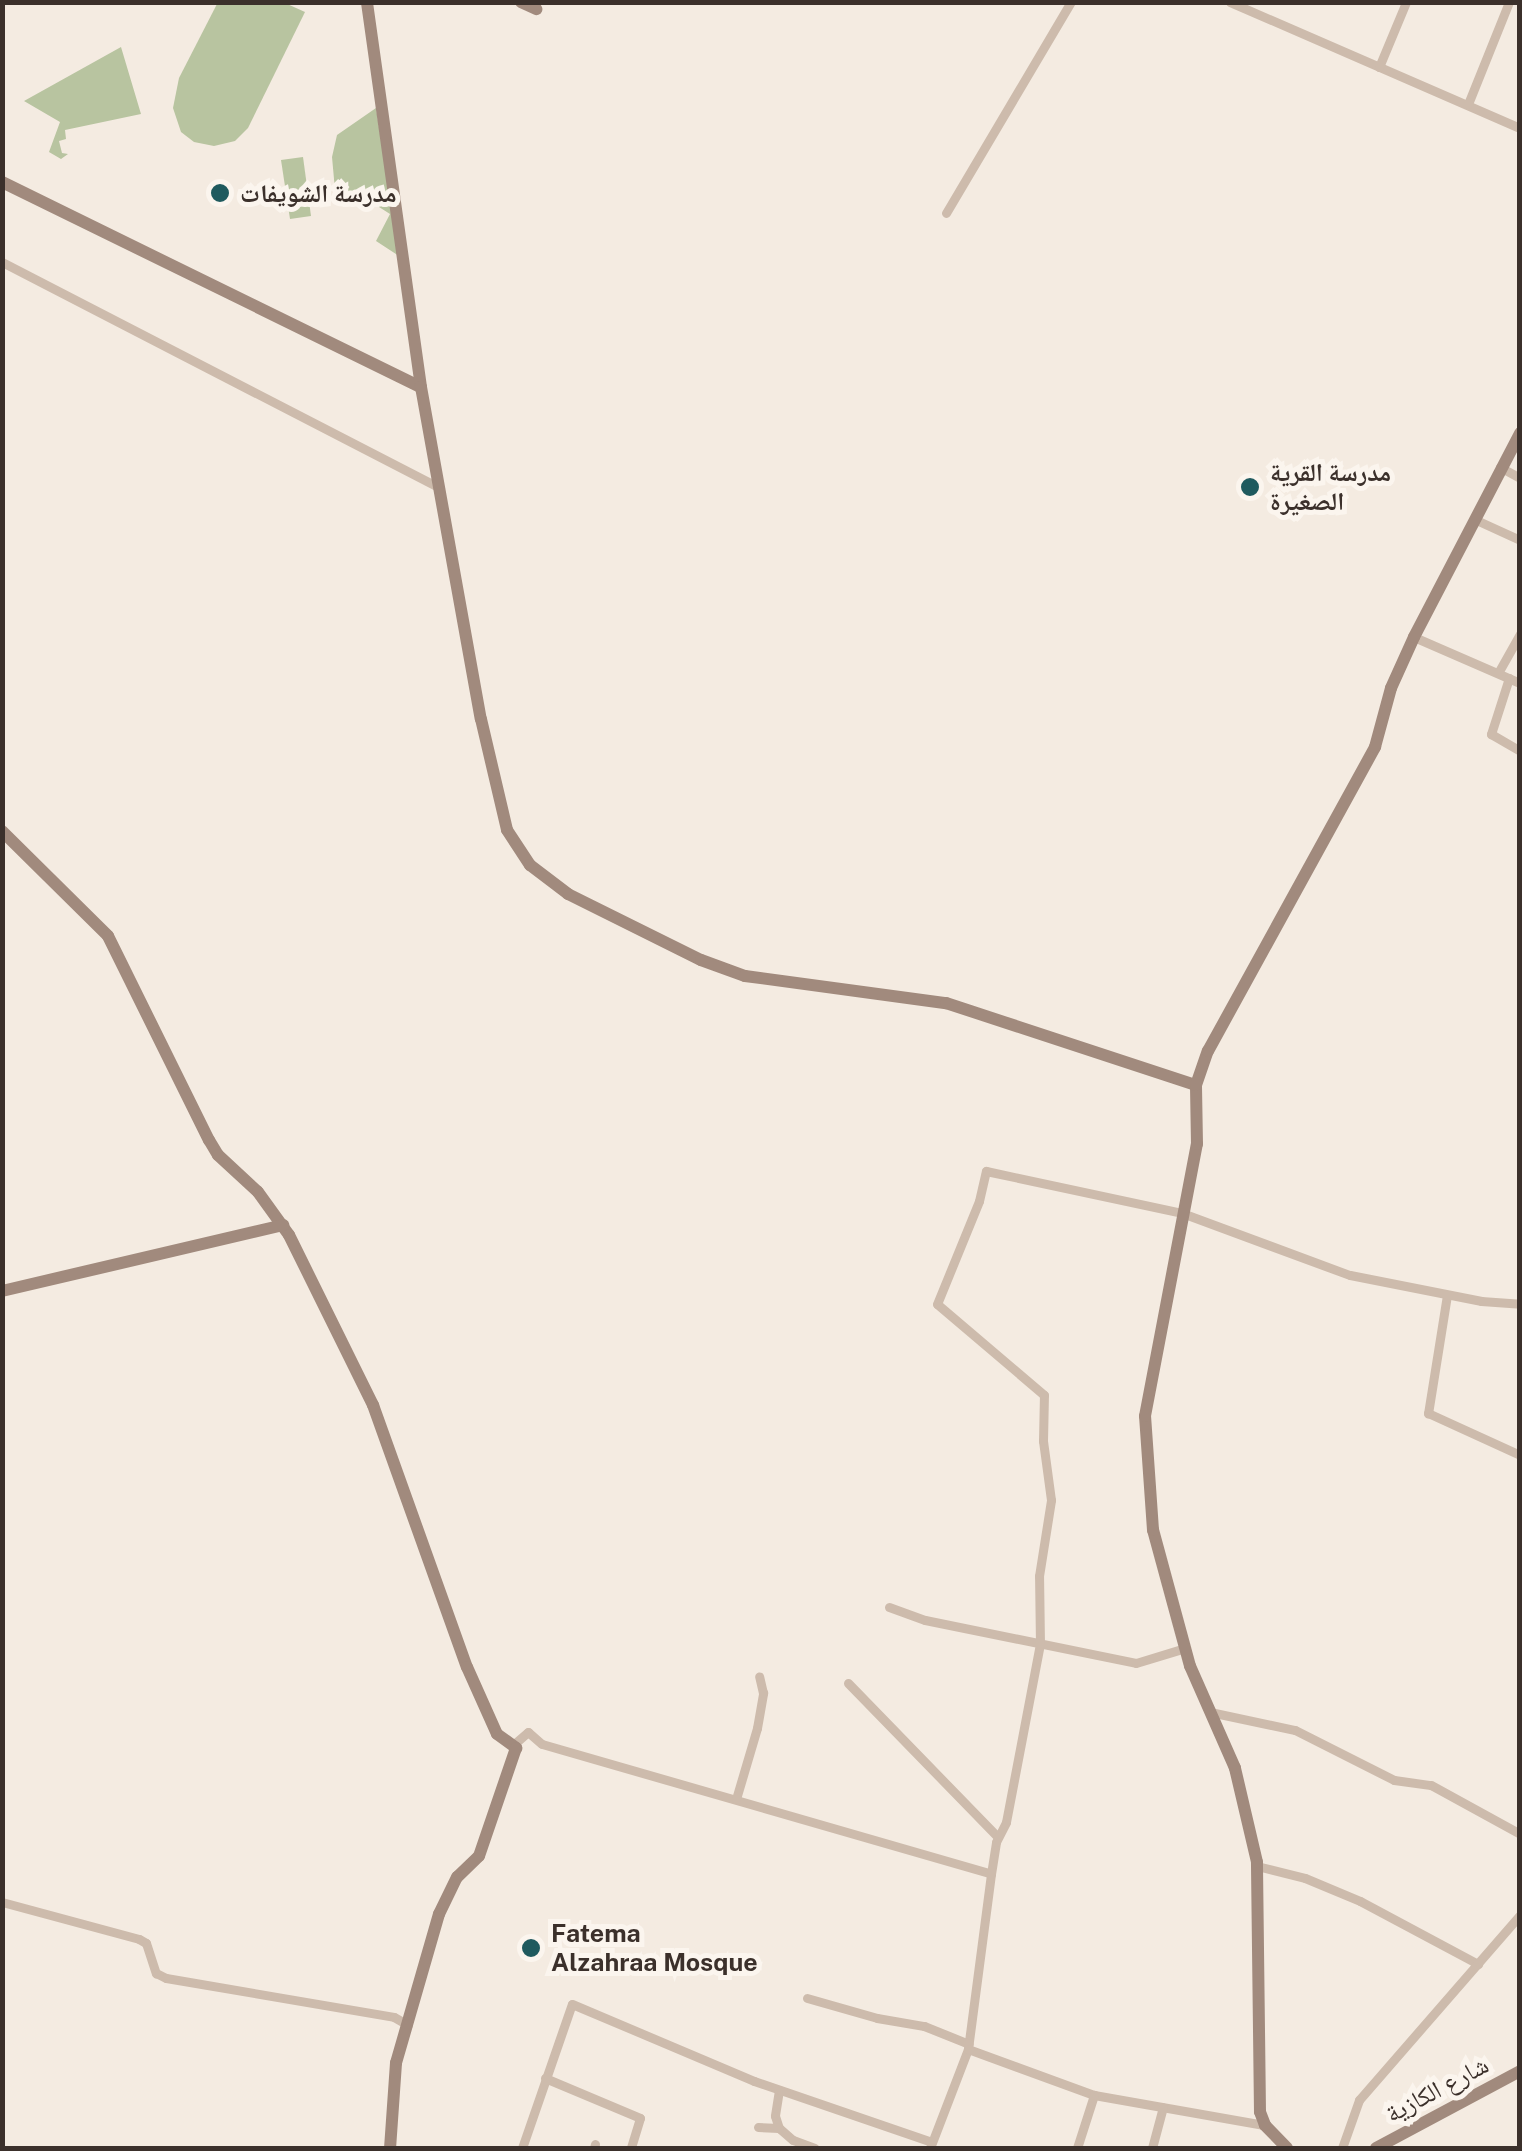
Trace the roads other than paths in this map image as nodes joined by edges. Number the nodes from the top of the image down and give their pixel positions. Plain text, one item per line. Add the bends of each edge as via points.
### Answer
1 (367, 2) edge
2 (521, 2) edge
3 (1071, 2) edge
4 (1230, 2) edge
5 (1406, 2) edge
6 (1509, 2) edge
7 (536, 9) dead end
8 (1379, 67) junction
9 (1468, 104) junction
10 (1520, 128) edge
11 (2, 182) edge
12 (946, 213) dead end
13 (2, 262) edge
14 (420, 388) junction
15 (1520, 433) edge
16 (1500, 467) junction
17 (1520, 478) edge
18 (440, 488) junction
19 (1474, 519) junction
20 (1520, 540) edge
21 (1520, 634) edge
22 (1414, 637) junction
23 (1503, 676) junction
24 (1520, 683) edge
25 (1520, 750) edge
26 (2, 831) edge
27 (1196, 1085) junction
28 (1182, 1213) junction
29 (283, 1225) junction
30 (2, 1291) edge
31 (1447, 1295) junction
32 (1520, 1304) edge
33 (1520, 1455) edge
34 (889, 1607) dead end
35 (1040, 1644) junction
36 (1185, 1648) junction
37 (759, 1676) dead end
38 (848, 1683) dead end
39 (1210, 1712) junction
40 (513, 1745) junction
41 (736, 1799) junction
42 (1520, 1834) edge
43 (998, 1837) junction
44 (1257, 1866) junction
45 (992, 1874) junction
46 (2, 1902) edge
47 (1520, 1915) edge
48 (1478, 1964) junction
49 (806, 1998) dead end
50 (408, 2025) junction
51 (968, 2047) junction
52 (1520, 2071) edge
53 (545, 2078) junction
54 (778, 2090) junction
55 (1094, 2095) junction
56 (1164, 2107) junction
57 (1265, 2125) junction
58 (758, 2127) dead end
59 (779, 2128) junction
60 (931, 2145) edge
61 (390, 2148) edge
62 (522, 2148) edge
63 (631, 2148) edge
64 (815, 2148) edge
65 (1077, 2148) edge
66 (1152, 2148) edge
67 (1288, 2148) edge
68 (1342, 2148) edge
69 (1376, 2148) edge

1 - 14 street
2 - 7 street
3 - 12 street
4 - 8 street
5 - 8 street
6 - 9 street
8 - 9 street
9 - 10 street
11 - 14 street
13 - 18 street
14 - 18 street
15 - 16 street
16 - 17 street
16 - 19 street
18 - 27 street via 507,830 543,875 568,894 744,976 946,1003
19 - 20 street
19 - 22 street
21 - 23 street
22 - 23 street
22 - 27 street via 1375,747 1208,1051
23 - 24 street
23 - 25 street via 1491,735
26 - 29 street via 108,936 209,1140
27 - 28 street via 1197,1144
28 - 31 street via 1350,1275
28 - 35 street via 986,1170 937,1304 1044,1396 1051,1500 1039,1576
28 - 36 street via 1145,1416 1152,1530
29 - 30 street
29 - 40 street via 373,1405 488,1714 497,1734
31 - 32 street
31 - 33 street via 1428,1413
34 - 35 street
35 - 36 street via 1136,1663
35 - 43 street
36 - 39 street
37 - 41 street via 757,1728
38 - 43 street
39 - 42 street via 1295,1730 1394,1780 1431,1786
39 - 44 street via 1234,1768
40 - 41 street via 528,1732 542,1744
40 - 50 street via 516,1756 479,1856 457,1877 439,1914
41 - 45 street
43 - 45 street
44 - 48 street via 1360,1901
44 - 57 street
45 - 51 street
46 - 50 street via 146,1943 156,1973 166,1978 394,2017
47 - 48 street
48 - 68 street via 1359,2100
49 - 51 street via 924,2026
50 - 61 street via 394,2074
51 - 55 street
51 - 60 street
52 - 69 street, شارع الكازية
53 - 54 street via 572,2004
53 - 62 street
53 - 63 street via 640,2118
54 - 59 street
54 - 60 street
55 - 56 street
55 - 65 street
56 - 57 street
56 - 66 street
57 - 67 street
58 - 59 street
59 - 64 street

